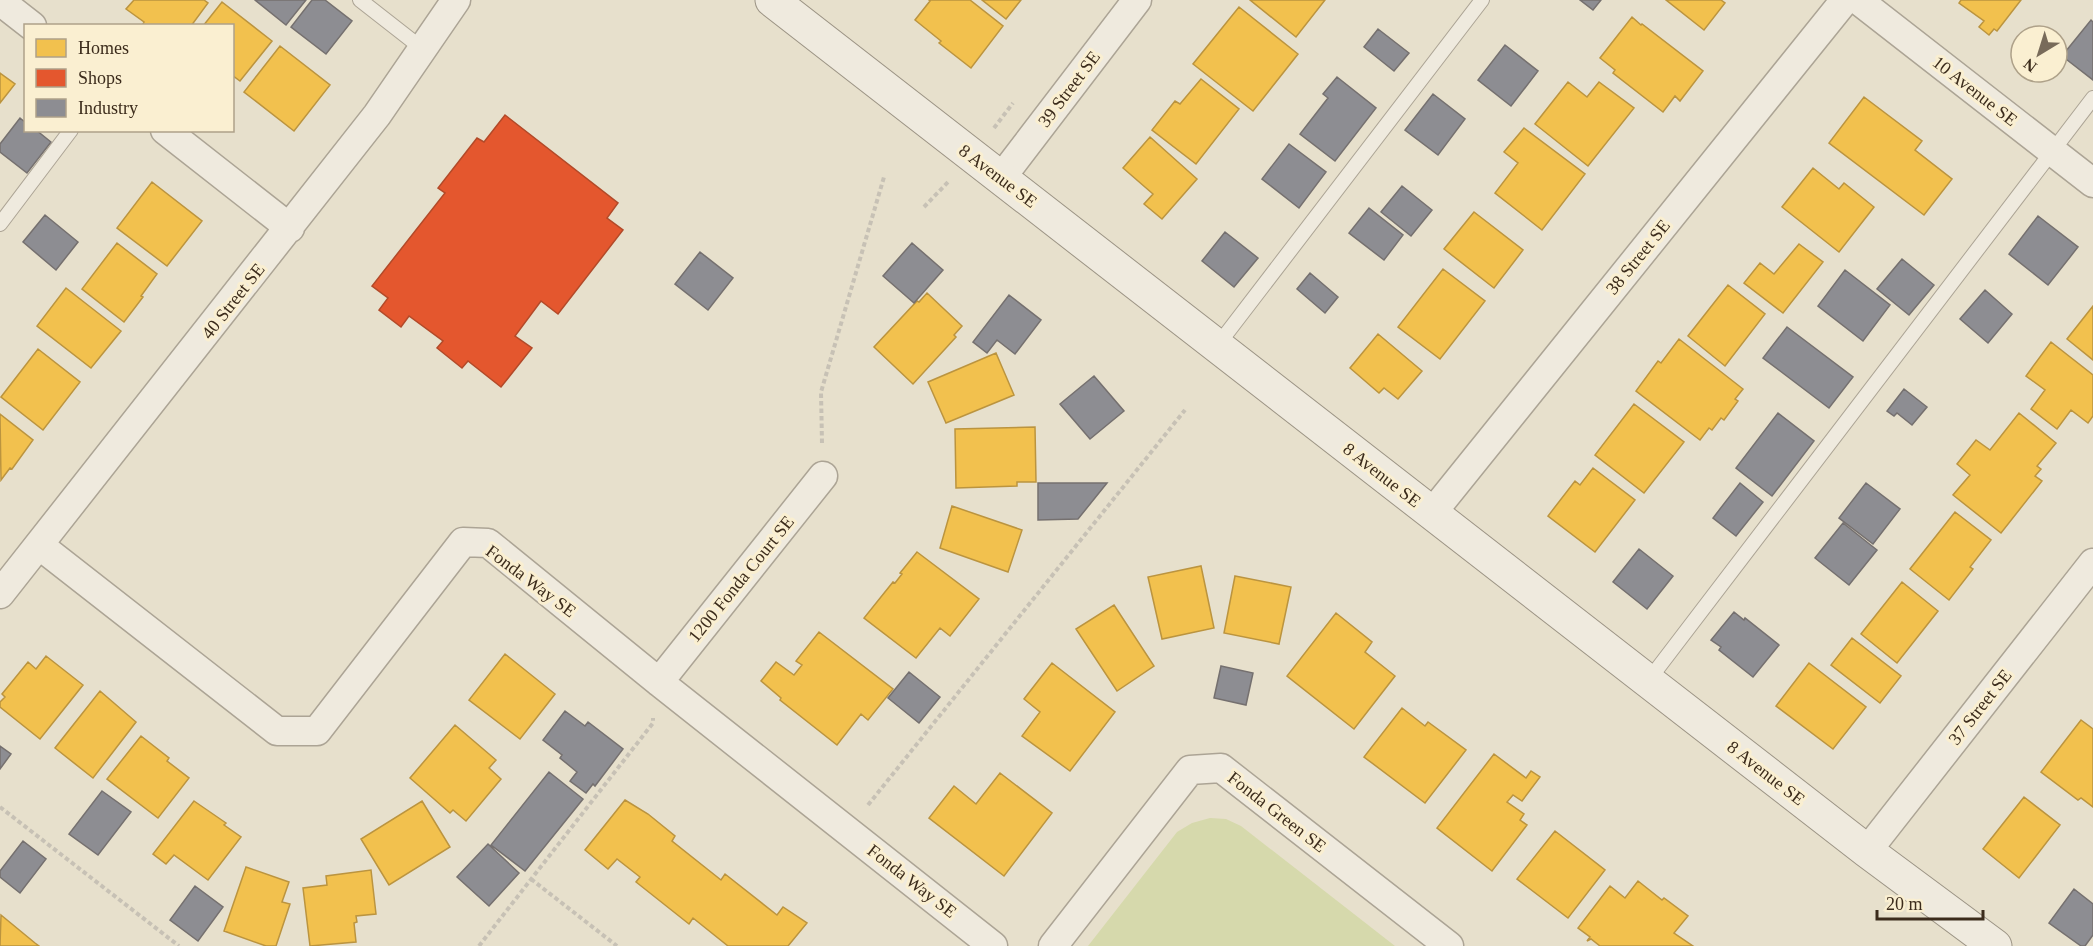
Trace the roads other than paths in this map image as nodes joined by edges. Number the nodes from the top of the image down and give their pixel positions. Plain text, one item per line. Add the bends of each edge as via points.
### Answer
1 (360, 0) edge
2 (456, 0) edge
3 (1137, 0) edge
4 (1482, 0) edge
5 (1845, 0) edge
6 (1858, 0) edge
7 (0, 1) edge
8 (783, 4) edge
9 (29, 24) edge
10 (424, 50) junction
11 (2093, 98) edge
12 (69, 132) edge
13 (168, 132) edge
14 (2052, 151) junction
15 (1001, 178) junction
16 (2093, 183) edge
17 (0, 224) edge
18 (290, 228) junction
19 (1217, 346) junction
20 (823, 476) road end
21 (1432, 513) junction
22 (39, 545) junction
23 (2093, 563) edge
24 (0, 594) edge
25 (1648, 681) junction
26 (658, 682) junction
27 (1867, 851) junction
28 (993, 946) edge
29 (1053, 946) edge
30 (1449, 946) edge
31 (1995, 946) edge

1 - 10 lane
2 - 10 street, 40 Street SE
3 - 15 street, 39 Street SE
4 - 19 lane
5 - 21 street, 38 Street SE
6 - 14 street, 10 Avenue SE
7 - 9 street
8 - 15 street, 8 Avenue SE
10 - 18 street, 40 Street SE
11 - 14 lane
12 - 17 lane
13 - 18 street
14 - 16 street, 10 Avenue SE
14 - 25 lane
15 - 19 street, 8 Avenue SE
18 - 22 street, 40 Street SE
19 - 21 street, 8 Avenue SE
20 - 26 street, 1200 Fonda Court SE
21 - 25 street, 8 Avenue SE
22 - 24 street, 40 Street SE
22 - 26 street, Fonda Way SE via 277,731 317,731 463,542 488,543
23 - 27 street, 37 Street SE
25 - 27 street, 8 Avenue SE
26 - 28 street, Fonda Way SE
27 - 31 street, 8 Avenue SE
29 - 30 street, Fonda Green SE via 1190,770 1221,768

